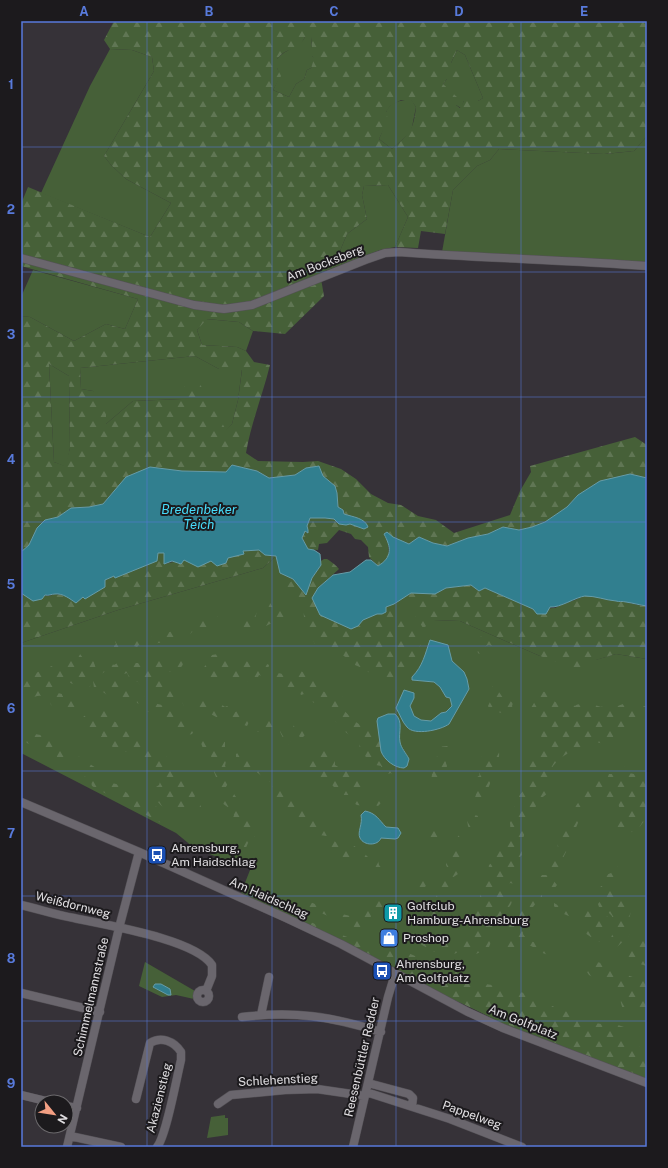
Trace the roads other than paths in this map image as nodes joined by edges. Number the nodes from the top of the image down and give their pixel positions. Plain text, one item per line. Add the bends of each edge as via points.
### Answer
1 (21, 258) edge
2 (647, 266) edge
3 (21, 802) edge
4 (139, 852) junction
5 (21, 905) edge
6 (119, 928) junction
7 (395, 974) junction
8 (269, 977) dead end
9 (206, 991) dead end
10 (21, 993) edge
11 (100, 1012) junction
12 (261, 1015) junction
13 (242, 1017) dead end
14 (380, 1032) junction
15 (368, 1082) junction
16 (647, 1084) edge
17 (366, 1094) junction
18 (21, 1095) edge
19 (34, 1098) edge
20 (136, 1100) dead end
21 (218, 1104) dead end
22 (412, 1106) junction
23 (74, 1107) edge
24 (77, 1108) junction
25 (70, 1136) junction
26 (67, 1147) edge
27 (121, 1147) edge
28 (157, 1147) edge
29 (353, 1147) edge
30 (522, 1147) edge

1 - 2 street, Am Bocksberg via 194,305 224,309 252,305 385,253
3 - 4 street, Am Haidschlag
4 - 6 street, Schimmelmannstraße
4 - 7 street, Am Haidschlag via 342,944
5 - 6 street, Weißdornweg
6 - 9 street, Weißdornweg via 171,941 205,958 212,964 213,970
6 - 11 street, Schimmelmannstraße
7 - 14 street, Reesenbüttler Redder
7 - 16 street, Am Golfplatz via 503,1028
8 - 12 street
10 - 11 street
11 - 24 street, Schimmelmannstraße
12 - 13 street
12 - 14 street via 312,1015
14 - 15 street, Reesenbüttler Redder
15 - 17 street, Reesenbüttler Redder
15 - 22 street via 409,1094 413,1098
17 - 21 street, Schlehenstieg via 316,1089 285,1090 231,1095
17 - 22 street, Pappelweg
17 - 29 street, Reesenbüttler Redder
18 - 19 street
20 - 28 street, Akazienstieg via 150,1043 162,1039 176,1045 181,1052 181,1060
22 - 30 street, Pappelweg
23 - 24 street
24 - 25 street, Schimmelmannstraße
25 - 26 street, Schimmelmannstraße
25 - 27 street

